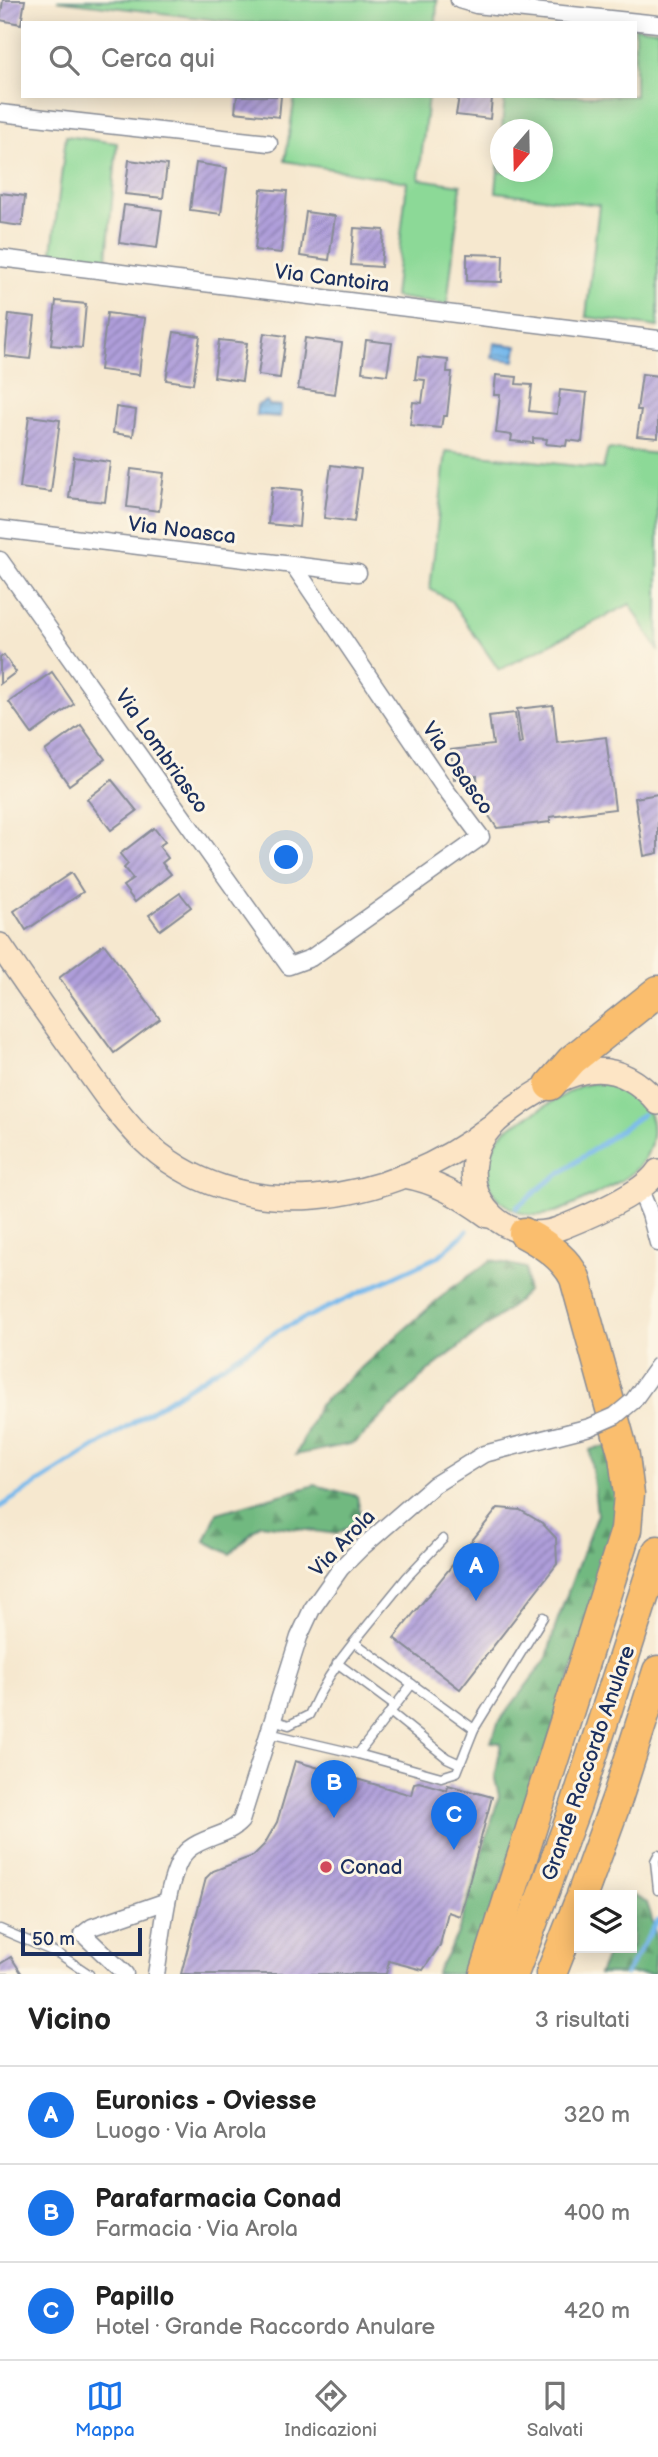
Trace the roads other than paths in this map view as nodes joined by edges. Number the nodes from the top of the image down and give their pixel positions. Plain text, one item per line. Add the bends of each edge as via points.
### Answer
1 (459, 0) edge
2 (629, 21) edge
3 (637, 22) edge
4 (658, 24) edge
5 (0, 113) edge
6 (269, 143) dead end
7 (0, 258) edge
8 (658, 339) edge
9 (0, 529) edge
10 (0, 560) edge
11 (294, 566) junction
12 (358, 573) dead end
13 (0, 945) edge
14 (289, 966) joint
15 (658, 991) edge
16 (550, 1085) junction
17 (649, 1087) edge
18 (658, 1103) edge
19 (490, 1126) junction
20 (658, 1171) edge
21 (403, 1176) junction
22 (640, 1190) junction
23 (511, 1228) junction
24 (658, 1243) edge
25 (658, 1366) edge
26 (443, 1539) dead end
27 (658, 1551) edge
28 (543, 1618) dead end
29 (354, 1642) junction
30 (337, 1663) junction
31 (658, 1671) edge
32 (412, 1685) junction
33 (393, 1709) junction
34 (270, 1727) junction
35 (474, 1729) junction
36 (358, 1754) junction
37 (460, 1764) junction
38 (658, 1855) edge
39 (584, 1890) edge
40 (658, 1890) edge
41 (167, 1901) junction
42 (574, 1916) edge
43 (0, 1929) edge
44 (89, 1974) edge
45 (125, 1974) edge
46 (156, 1974) edge
47 (485, 1974) edge
48 (513, 1974) edge
49 (551, 1974) edge

1 - 2 street
3 - 4 street
5 - 6 street
7 - 8 street, Via Cantoira
9 - 11 street, Via Noasca
10 - 14 street, Via Lombriasco
11 - 12 street, Via Noasca
11 - 14 street, Via Osasco via 481,836 311,958
13 - 21 street via 115,1107 142,1139 176,1165 223,1187 282,1198 331,1196
15 - 16 highway via 572,1060
16 - 17 street via 598,1069 620,1073
16 - 19 street
17 - 18 street
19 - 21 street via 449,1156
19 - 23 street via 477,1153 474,1177 483,1203
20 - 22 street
21 - 23 street via 430,1181
22 - 23 street via 547,1233
22 - 24 street
23 - 47 highway via 550,1249 575,1278 624,1457 629,1510
25 - 34 street, Via Arola, bridge via 633,1401 615,1416 590,1427 484,1454 435,1485 360,1549 312,1609 289,1661
26 - 29 lane
27 - 48 highway, Grande Raccordo Anulare via 576,1805
28 - 35 lane
29 - 30 lane
29 - 32 lane
30 - 33 lane
30 - 34 lane via 309,1715 289,1725
31 - 39 highway, Grande Raccordo Anulare
32 - 33 lane
32 - 35 lane
33 - 36 lane
33 - 37 lane via 447,1758
34 - 36 lane
34 - 41 street, Via Arola via 241,1821 184,1853
35 - 37 lane
36 - 37 lane via 441,1777 457,1772
38 - 40 lane
41 - 45 street via 83,1934
41 - 46 street, Via Arola
42 - 49 highway, Grande Raccordo Anulare
43 - 44 lane via 60,1954

